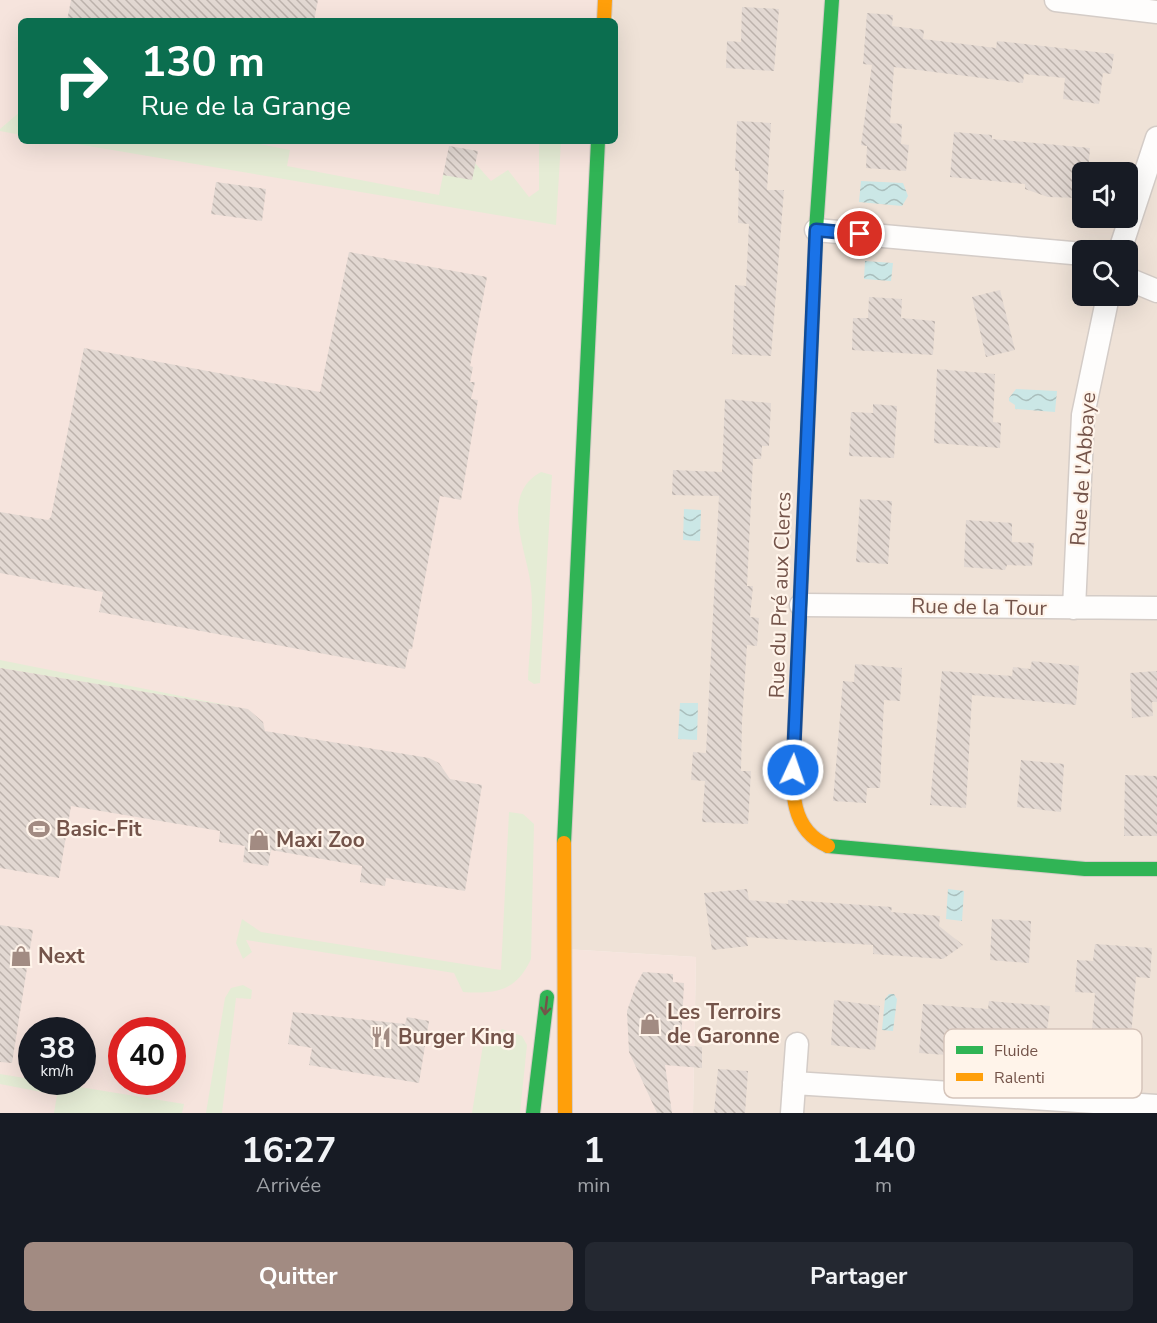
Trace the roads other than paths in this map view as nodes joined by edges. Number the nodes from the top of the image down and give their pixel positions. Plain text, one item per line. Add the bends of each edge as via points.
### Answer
1 (605, 0) edge
2 (832, 0) edge
3 (1056, 0) edge
4 (1157, 12) edge
5 (604, 18) edge
6 (1157, 138) edge
7 (598, 144) edge
8 (816, 230) junction
9 (1123, 240) edge
10 (1072, 253) edge
11 (1138, 283) edge
12 (1157, 291) edge
13 (1106, 306) edge
14 (801, 605) junction
15 (1074, 608) junction
16 (1157, 608) edge
17 (564, 865) junction
18 (1157, 869) edge
19 (797, 1044) dead end
20 (794, 1083) junction
21 (944, 1093) edge
22 (1031, 1098) edge
23 (1157, 1106) edge
24 (534, 1113) edge
25 (565, 1113) edge
26 (792, 1113) edge

1 - 5 main road
2 - 8 main road, Rue du Pré aux Clercs
3 - 4 street
6 - 9 street
7 - 17 main road
8 - 10 street
8 - 14 main road, Rue du Pré aux Clercs
11 - 12 street
13 - 15 street, Rue de l'Abbaye via 1083,415
14 - 15 street, Rue de la Tour
14 - 18 main road, Rue du Pré aux Clercs via 792,794 795,812 809,836 830,846 1085,869
15 - 16 street, Rue de la Tour
17 -> 24 main road
17 - 25 main road
19 - 20 street
20 - 21 street
20 - 26 street
22 - 23 street

